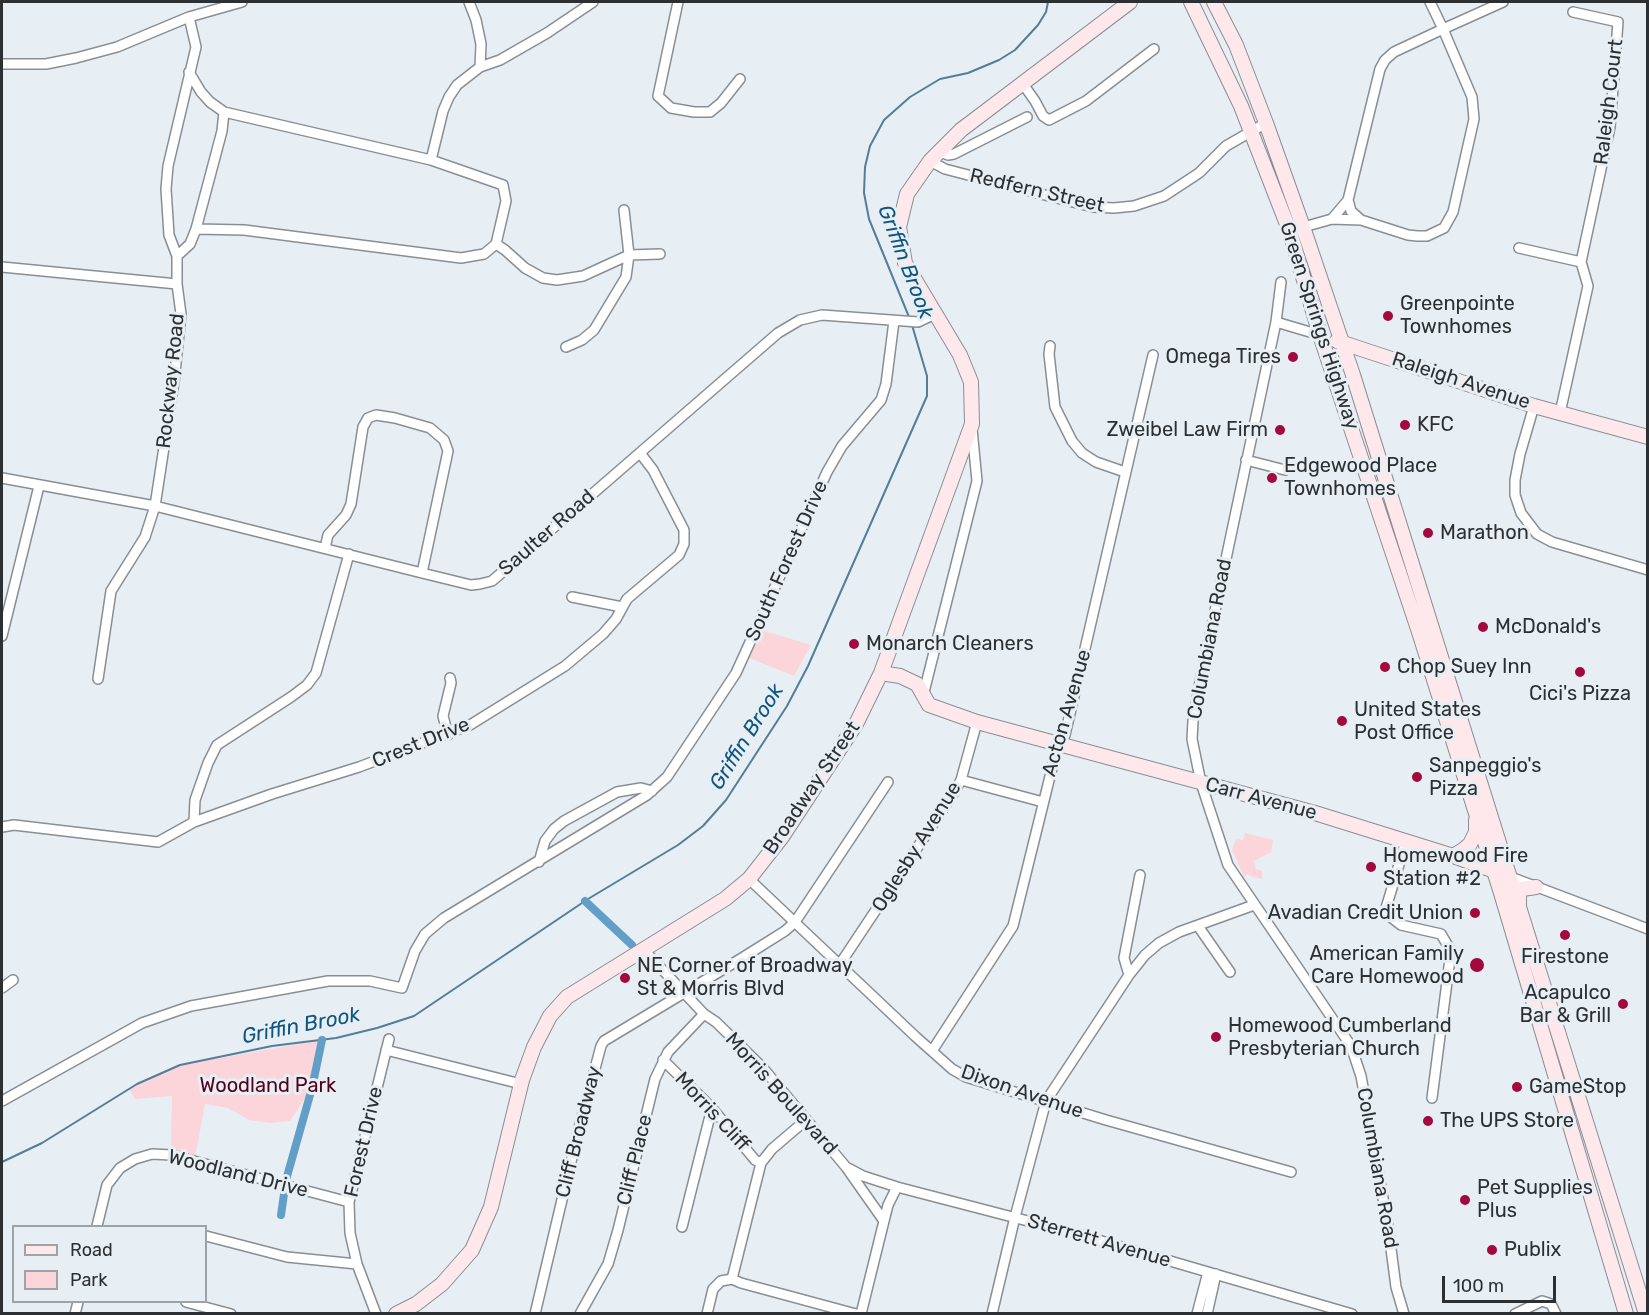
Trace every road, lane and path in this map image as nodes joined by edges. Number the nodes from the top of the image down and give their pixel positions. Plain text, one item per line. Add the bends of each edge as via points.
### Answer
1 (242, 2) edge
2 (469, 2) edge
3 (593, 2) edge
4 (678, 2) edge
5 (1130, 2) edge
6 (1191, 2) edge
7 (1214, 2) edge
8 (1430, 2) edge
9 (1503, 2) edge
10 (1573, 12) dead end
11 (189, 17) junction
12 (1443, 29) junction
13 (1155, 49) dead end
14 (2, 64) edge
15 (480, 67) junction
16 (189, 72) junction
17 (740, 79) dead end
18 (1023, 84) junction
19 (224, 112) junction
20 (1027, 117) dead end
21 (1266, 123) junction
22 (1251, 132) junction
23 (934, 156) junction
24 (431, 160) junction
25 (1348, 200) junction
26 (624, 210) dead end
27 (1332, 219) junction
28 (1361, 220) junction
29 (196, 230) junction
30 (1297, 230) junction
31 (496, 244) junction
32 (1519, 248) dead end
33 (660, 254) dead end
34 (629, 255) junction
35 (177, 256) junction
36 (1581, 262) junction
37 (2, 267) edge
38 (1281, 282) dead end
39 (177, 284) junction
40 (935, 314) junction
41 (898, 321) junction
42 (1276, 322) junction
43 (1320, 335) junction
44 (1341, 342) junction
45 (1050, 346) dead end
46 (566, 347) dead end
47 (1370, 351) junction
48 (1153, 355) dead end
49 (1353, 375) junction
50 (1534, 406) junction
51 (1560, 413) junction
52 (972, 424) junction
53 (1647, 437) edge
54 (640, 453) junction
55 (1246, 460) junction
56 (1286, 470) dead end
57 (1125, 472) junction
58 (2, 478) edge
59 (39, 486) junction
60 (155, 506) junction
61 (325, 548) junction
62 (350, 554) junction
63 (1647, 570) edge
64 (422, 573) junction
65 (572, 597) dead end
66 (622, 607) junction
67 (2, 636) edge
68 (881, 673) junction
69 (450, 678) dead end
70 (98, 679) dead end
71 (923, 697) junction
72 (977, 722) junction
73 (448, 735) junction
74 (1058, 744) junction
75 (961, 780) junction
76 (888, 782) dead end
77 (1201, 783) junction
78 (652, 791) junction
79 (1043, 802) junction
80 (1476, 812) junction
81 (194, 822) junction
82 (2, 827) edge
83 (1406, 841) junction
84 (1453, 856) junction
85 (538, 862) junction
86 (1494, 871) junction
87 (1140, 875) dead end
88 (1508, 876) junction
89 (749, 879) junction
90 (1536, 887) junction
91 (1254, 905) junction
92 (1519, 910) junction
93 (795, 922) junction
94 (1198, 926) junction
95 (1647, 929) edge
96 (643, 949) junction
97 (840, 964) junction
98 (1230, 972) dead end
99 (1129, 975) junction
100 (13, 980) dead end
101 (2, 988) edge
102 (683, 993) junction
103 (704, 1014) junction
104 (389, 1039) dead end
105 (386, 1050) junction
106 (932, 1051) junction
107 (663, 1060) junction
108 (521, 1084) junction
109 (1432, 1098) dead end
110 (2, 1101) edge
111 (1046, 1101) junction
112 (712, 1108) junction
113 (806, 1120) junction
114 (761, 1163) junction
115 (846, 1167) junction
116 (1291, 1172) dead end
117 (1606, 1185) junction
118 (897, 1187) junction
119 (1589, 1190) junction
120 (349, 1202) junction
121 (1015, 1217) junction
122 (884, 1221) junction
123 (97, 1225) edge
124 (682, 1227) dead end
125 (207, 1236) edge
126 (357, 1264) junction
127 (1212, 1273) junction
128 (732, 1279) junction
129 (1306, 1301) junction
130 (190, 1303) edge
131 (231, 1314) edge
132 (376, 1314) edge
133 (396, 1314) edge
134 (535, 1314) edge
135 (580, 1314) edge
136 (707, 1314) edge
137 (856, 1314) edge
138 (861, 1314) edge
139 (992, 1314) edge
140 (1197, 1314) edge
141 (1206, 1314) edge
142 (1304, 1314) edge
143 (1352, 1314) edge
144 (1404, 1314) edge
145 (1515, 1314) edge
146 (1556, 1314) edge
147 (1626, 1314) edge
148 (1646, 1314) edge

1 - 11 street
2 - 15 street via 481,44
3 - 15 street via 548,33
4 - 17 street via 658,96 671,108 710,112
5 - 18 main road, Broadway Street
6 - 22 main road, Green Springs Highway
7 - 21 main road, Green Springs Highway via 1236,45
8 - 12 street
9 - 12 street
10 - 36 street, Raleigh Court via 1618,22 1610,127
11 - 14 street via 117,47 76,58 46,64
11 - 16 street, Rockway Road via 196,47
12 - 25 street via 1394,52 1380,69
12 - 28 street via 1472,97 1474,119 1453,212 1444,228 1427,236 1408,235
13 - 18 street via 1086,101 1049,120
15 - 24 street via 449,97
16 - 19 street via 201,92
16 - 35 street, Rockway Road via 166,189 169,236
18 - 23 main road, Broadway Street via 961,130
19 - 24 street
19 - 29 street
20 - 23 street via 954,154
21 - 22 street, Redfern Street
21 - 30 main road, Green Springs Highway
22 - 23 street, Redfern Street via 1226,146 1199,173 1164,196 1114,208 1093,207 945,169
22 - 30 main road, Green Springs Highway
23 - 40 main road, Broadway Street via 907,194 899,227 905,262
24 - 31 street via 503,185 506,201
25 - 27 street
25 - 28 street via 1351,211
26 - 34 street
27 - 28 street
27 - 30 street
29 - 31 street via 244,230 461,258 484,254
29 - 35 street via 190,244
30 - 43 main road, Green Springs Highway
30 - 44 main road, Green Springs Highway
31 - 34 street via 525,268 543,278 557,280 583,276
32 - 36 street
33 - 34 street
34 - 46 street via 626,277 594,330
35 - 39 street, Rockway Road
36 - 51 street, Raleigh Court via 1588,286
37 - 39 street
38 - 42 street, Columbiana Road
39 - 60 street, Rockway Road via 181,314
40 - 41 street, Saulter Road via 918,322
40 - 52 main road, Broadway Street via 972,382
41 - 54 street, Saulter Road via 822,315 800,320 778,333
41 - 78 street, South Forest Drive via 881,400 842,446 827,472 736,673 667,777
42 - 43 street, Raleigh Avenue
42 - 55 street, Columbiana Road
43 - 44 main road, Raleigh Avenue
43 - 80 main road, Green Springs Highway
44 - 47 main road, Raleigh Avenue
44 - 49 main road, Green Springs Highway
45 - 57 street via 1055,407 1072,441 1096,462
47 - 49 main road via 1359,360
47 - 50 main road, Raleigh Avenue
48 - 57 street, Acton Avenue
49 - 88 main road, Green Springs Highway
50 - 51 main road, Raleigh Avenue
50 - 63 street via 1515,480 1521,513 1537,534 1552,542
51 - 53 main road, Raleigh Avenue
52 - 68 main road, Broadway Street
52 - 71 street via 977,481
54 - 64 street, Saulter Road via 492,581 471,585
54 - 66 street, Crest Drive via 684,530 684,544 680,555
55 - 56 street
55 - 77 street, Columbiana Road via 1193,721 1192,739
57 - 74 street, Acton Avenue via 1065,737
58 - 59 street, Saulter Road
59 - 60 street, Saulter Road
59 - 67 street
60 - 61 street, Saulter Road
60 - 70 street, Rockway Road via 145,537 111,591
61 - 62 street, Saulter Road
61 - 64 street via 328,535 351,504 363,427 368,418 376,415 395,418 430,428 444,440 448,451
62 - 64 street, Saulter Road
62 - 81 street via 316,674 291,697 217,745 195,800
65 - 66 street
66 - 73 street, Crest Drive via 603,633 565,666
68 - 71 main road, Carr Avenue via 917,684
68 - 89 main road, Broadway Street via 856,724 782,837
69 - 73 street via 443,716
71 - 72 main road, Carr Avenue via 929,705
72 - 74 main road, Carr Avenue
72 - 75 street, Oglesby Avenue
73 - 81 street, Crest Drive
74 - 77 main road, Carr Avenue
74 - 79 street, Acton Avenue
75 - 79 street
75 - 97 street, Oglesby Avenue
76 - 93 street, Cliff Broadway
77 - 83 main road, Carr Avenue
77 - 91 street, Columbiana Road via 1228,865
78 - 85 street, South Forest Drive
78 - 85 street via 641,788 617,792 564,821 545,841
79 - 106 street, Acton Avenue via 1013,926
80 - 84 main road via 1472,841
80 - 86 main road, Green Springs Highway
81 - 82 street, Crest Drive via 158,842 14,825
83 - 84 main road, Carr Avenue
83 - 109 street via 1386,908 1401,925 1441,934 1451,951
84 - 86 main road, Carr Avenue
85 - 110 street, South Forest Drive via 444,918 425,934 402,988 370,981 328,981 191,1006 142,1023
86 - 88 main road, Carr Avenue
86 - 119 main road, Green Springs Highway
87 - 99 street via 1124,958
88 - 90 street, Carr Avenue
88 - 92 main road, Green Springs Highway
89 - 93 street, Dixon Avenue
89 - 96 main road, Broadway Street via 725,899
90 - 92 main road via 1522,889
90 - 95 street, Carr Avenue
91 - 94 street
91 - 144 street, Columbiana Road via 1351,1046 1361,1076 1389,1226 1396,1287
92 - 117 main road, Green Springs Highway
93 - 97 street, Dixon Avenue
93 - 102 street, Cliff Broadway
94 - 98 street
94 - 99 street via 1159,942
96 - 102 street, Morris Boulevard
96 - 108 main road, Broadway Street via 567,997 550,1016
97 - 106 street, Dixon Avenue
99 - 111 street
100 - 101 street
102 - 103 street, Morris Boulevard
102 - 134 street, Cliff Broadway via 601,1046
103 - 107 street, Cliff Place
103 - 113 street, Morris Boulevard via 763,1068
104 - 105 street, Forest Drive
105 - 108 street
105 - 120 street, Forest Drive
106 - 111 street, Dixon Avenue via 966,1077
107 - 112 street, Morris Cliff
107 - 135 street, Cliff Place via 611,1253
108 - 133 main road, Broadway Street via 491,1207 472,1250 442,1284
111 - 116 street, Dixon Avenue
111 - 121 street
112 - 114 street, Morris Cliff
112 - 124 street
113 - 114 street
113 - 115 street, Morris Boulevard
114 - 128 street
115 - 118 street, Sterrett Avenue
115 - 122 street, Morris Boulevard
117 - 119 main road
117 - 148 main road, Green Springs Highway
118 - 121 street, Sterrett Avenue
118 - 122 street
119 - 147 main road, Green Springs Highway
120 - 123 street, Woodland Drive via 171,1155 152,1154 120,1168 107,1185
120 - 126 street, Forest Drive
121 - 127 street, Sterrett Avenue
121 - 139 street
122 - 138 street
125 - 126 street via 287,1257
126 - 132 street, Forest Drive
127 - 129 street, Sterrett Avenue
127 - 140 street
127 - 141 street
128 - 136 street via 720,1281 713,1289
128 - 137 street
129 - 142 street
129 - 143 street, Sterrett Avenue
130 - 131 street
145 - 146 street via 1542,1301 1551,1304

